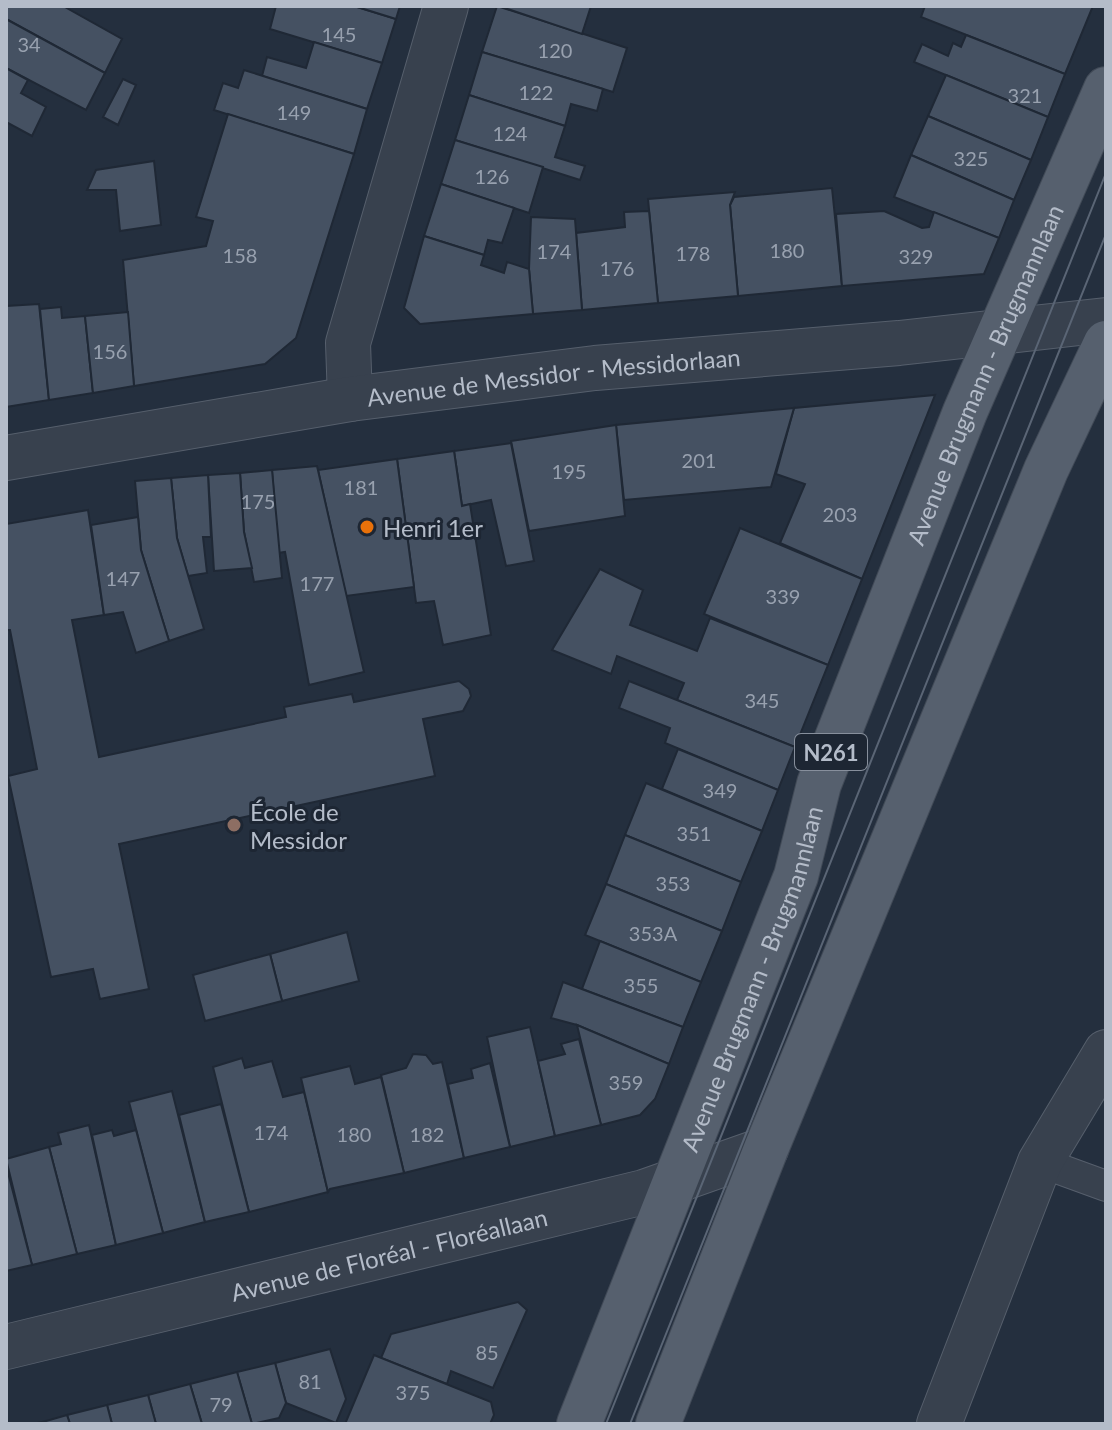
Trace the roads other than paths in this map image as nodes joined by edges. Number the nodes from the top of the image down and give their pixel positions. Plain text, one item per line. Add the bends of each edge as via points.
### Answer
1 (446, 6) edge
2 (1106, 89) edge
3 (1106, 320) edge
4 (1001, 332) junction
5 (1106, 343) edge
6 (350, 399) junction
7 (6, 458) edge
8 (1106, 1052) edge
9 (766, 1149) junction
10 (1040, 1162) junction
11 (676, 1182) junction
12 (1106, 1186) edge
13 (6, 1347) edge
14 (579, 1424) edge
15 (658, 1424) edge
16 (939, 1424) edge

1 - 6 street via 348,343
2 - 4 main road, Avenue Brugmann - Brugmannlaan / N261
3 - 4 street, Avenue de Messidor - Messidorlaan
4 - 6 street, Avenue de Messidor - Messidorlaan via 595,368
4 - 11 main road, Avenue Brugmann - Brugmannlaan / N261 via 819,784 796,876
5 - 9 main road via 1046,470
6 - 7 street, Avenue de Messidor - Messidorlaan
8 - 10 street
9 - 11 street, Avenue de Floréal - Floréallaan
9 - 15 main road
10 - 12 lane
10 - 16 street
11 - 13 street, Avenue de Floréal - Floréallaan
11 - 14 main road, Avenue Brugmann - Brugmannlaan / N261

